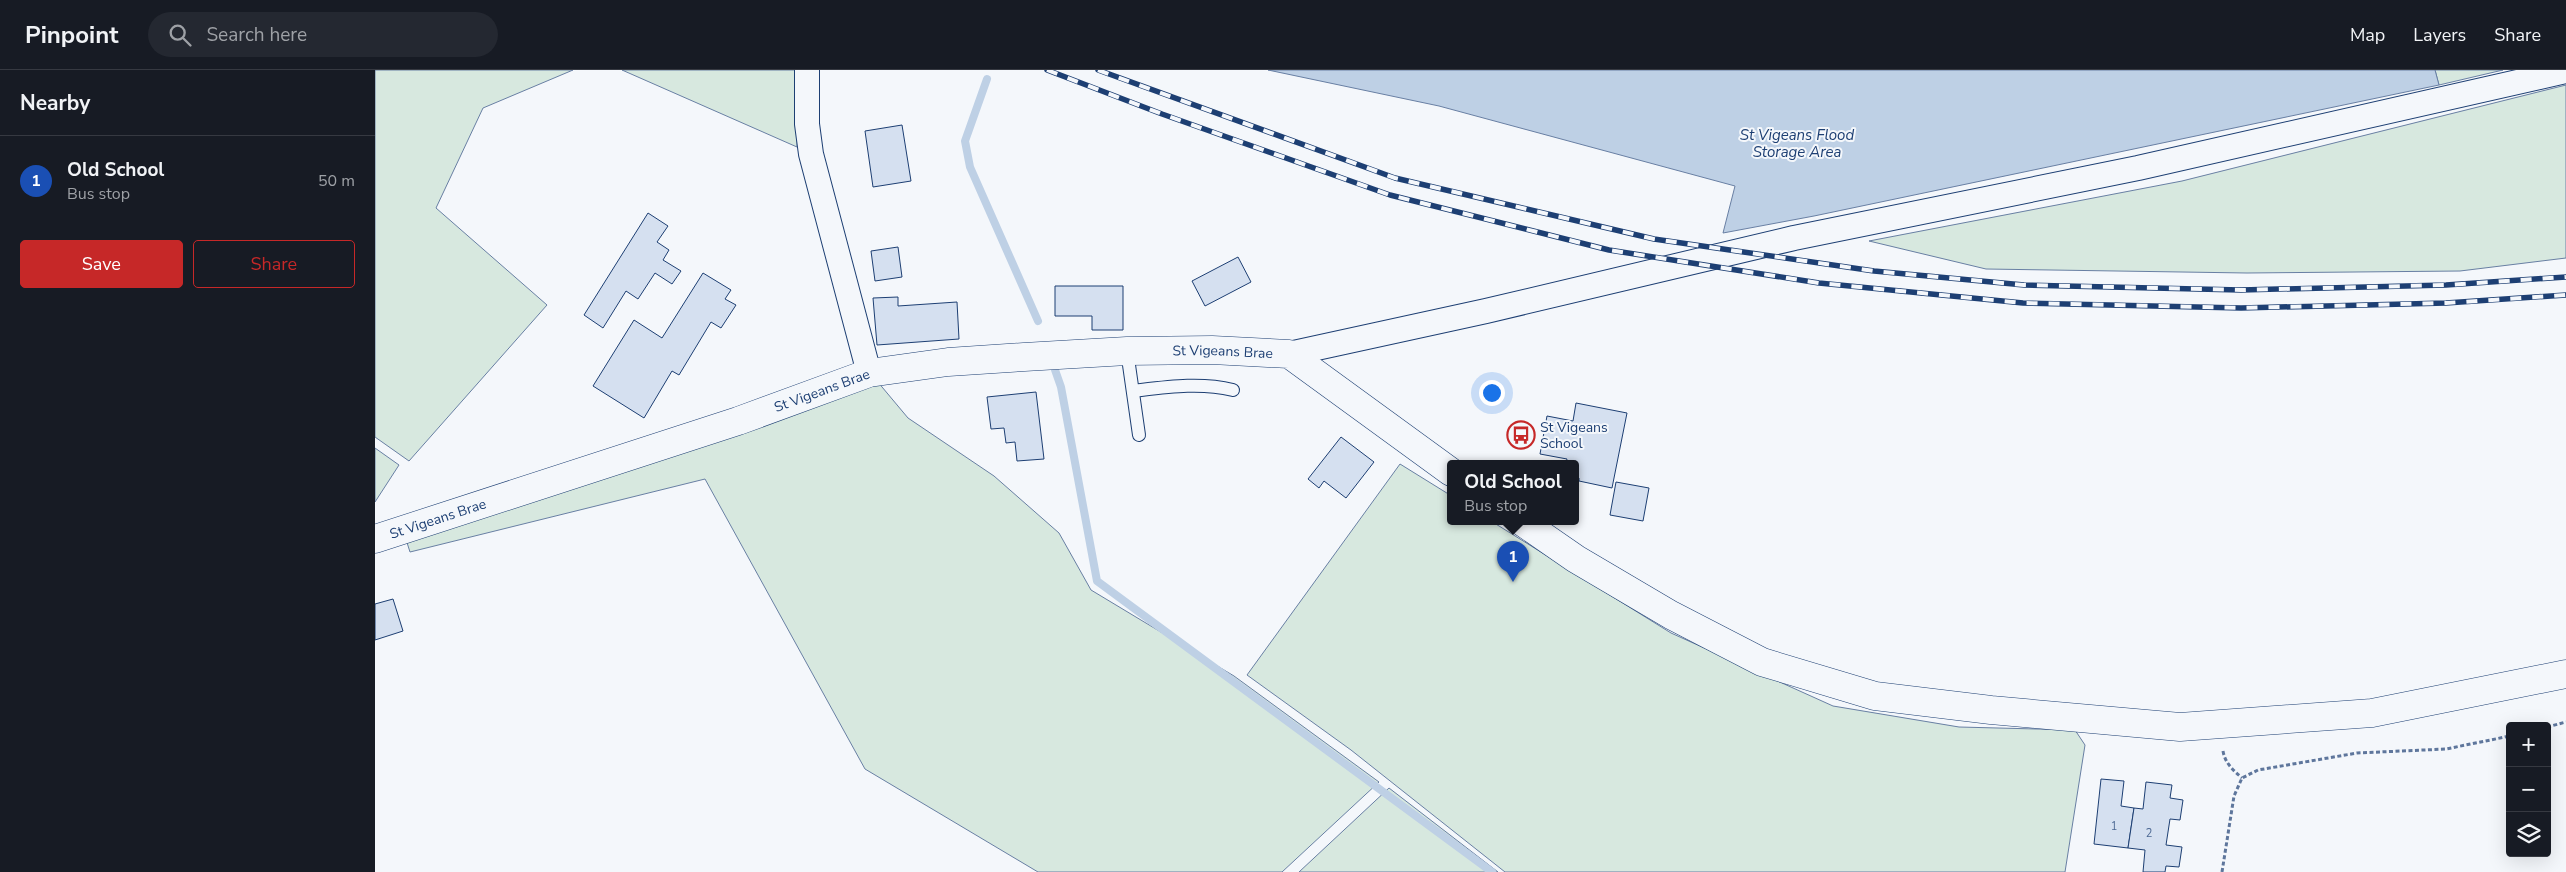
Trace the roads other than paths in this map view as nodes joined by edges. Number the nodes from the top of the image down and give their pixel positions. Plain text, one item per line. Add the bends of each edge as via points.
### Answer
1 (807, 70) edge
2 (2566, 71) edge
3 (1127, 351) junction
4 (1289, 354) junction
5 (869, 373) junction
6 (1133, 390) junction
7 (1233, 390) dead end
8 (1139, 435) dead end
9 (1447, 469) edge
10 (1527, 525) edge
11 (375, 539) edge
12 (2566, 674) edge

1 - 5 street via 807,124 811,154
2 - 4 street via 2138,168 1794,238
3 - 4 street, St Vigeans Brae via 1212,350
3 - 5 street, St Vigeans Brae via 948,362
3 - 6 lane
4 - 9 street
5 - 11 street, St Vigeans Brae via 737,421
6 - 7 lane via 1188,385
6 - 8 lane
10 - 12 street via 1647,601 1762,662 1875,696 1991,710 2180,726 2372,713

